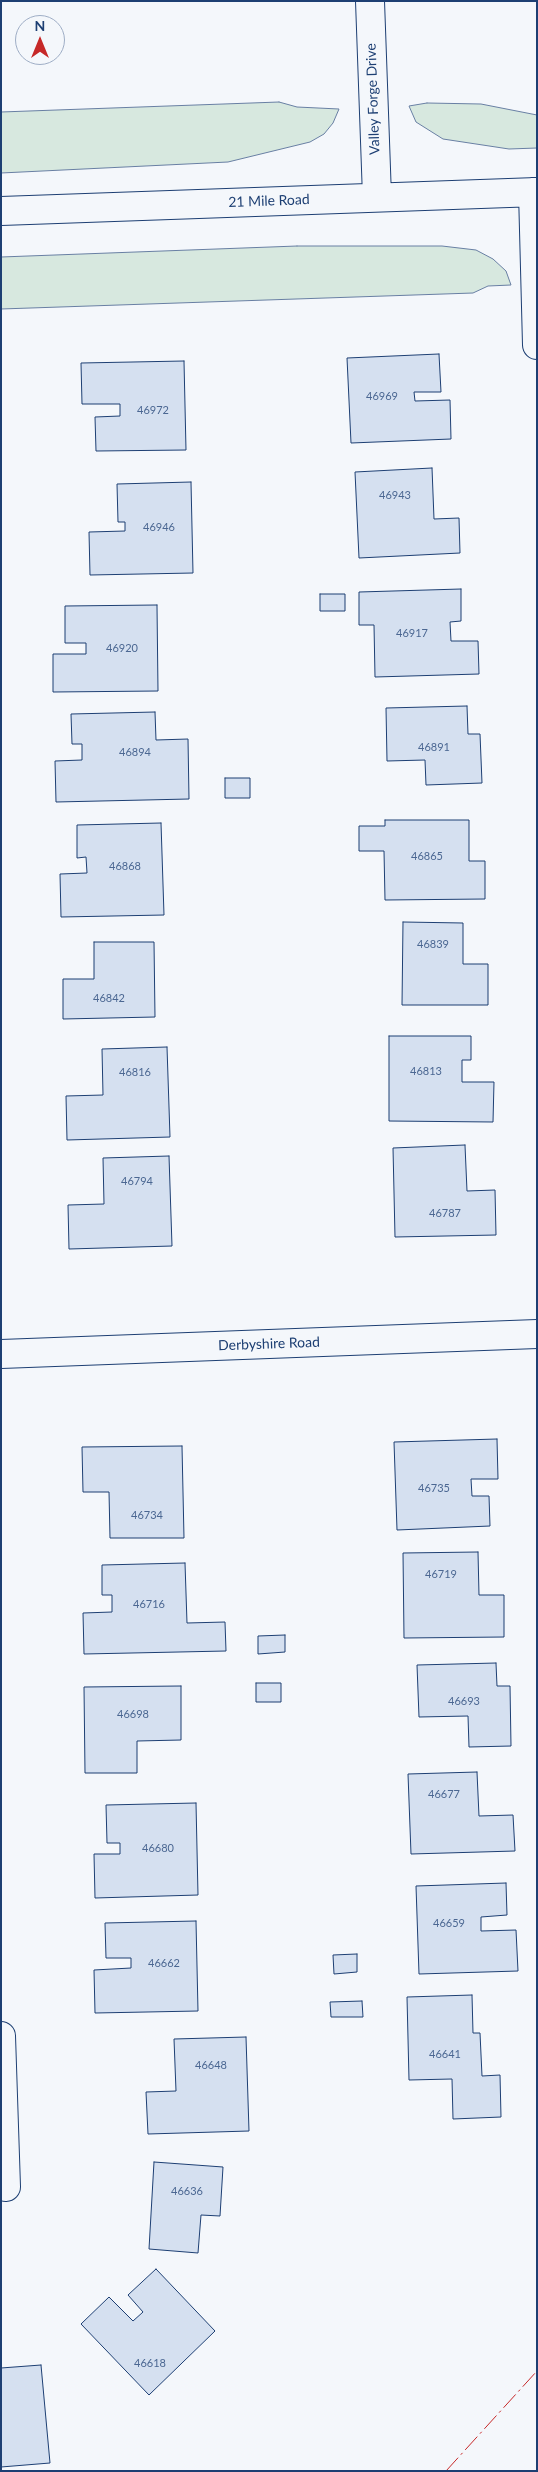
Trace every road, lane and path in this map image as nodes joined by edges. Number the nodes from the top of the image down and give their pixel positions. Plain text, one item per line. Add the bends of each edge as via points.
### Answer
1 (370, 1) edge
2 (535, 192) edge
3 (377, 197) junction
4 (1, 211) edge
5 (537, 345) edge
6 (537, 1334) edge
7 (1, 1354) edge
8 (1, 2036) edge
9 (6, 2187) dead end

1 - 3 street, Valley Forge Drive
2 - 3 street, 21 Mile Road
2 - 5 street
3 - 4 street, 21 Mile Road
6 - 7 street, Derbyshire Road
8 - 9 street

